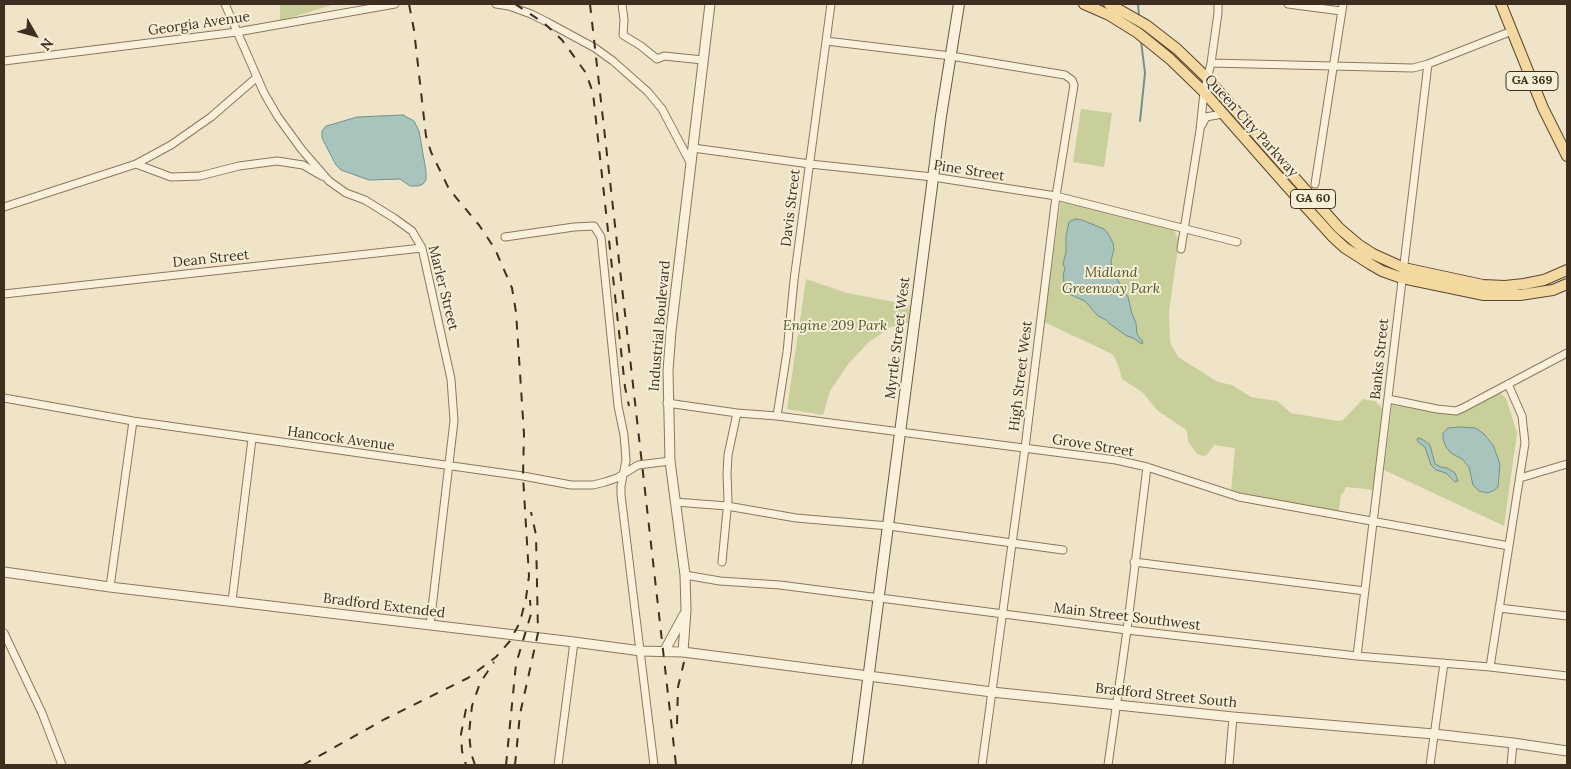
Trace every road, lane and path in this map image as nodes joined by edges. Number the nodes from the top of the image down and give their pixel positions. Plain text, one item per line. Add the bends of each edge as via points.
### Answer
1 (225, 4) edge
2 (395, 4) edge
3 (496, 4) edge
4 (622, 4) edge
5 (710, 4) edge
6 (831, 4) edge
7 (959, 4) edge
8 (1084, 4) edge
9 (1109, 4) edge
10 (1218, 4) edge
11 (1288, 4) edge
12 (1501, 4) edge
13 (1342, 7) edge
14 (1512, 31) junction
15 (237, 32) junction
16 (826, 42) junction
17 (951, 56) junction
18 (703, 60) junction
19 (4, 61) edge
20 (1211, 63) junction
21 (1428, 64) junction
22 (1333, 65) junction
23 (256, 78) junction
24 (1207, 78) junction
25 (1204, 92) junction
26 (1222, 114) junction
27 (1200, 130) junction
28 (693, 148) junction
29 (1567, 156) edge
30 (136, 164) junction
31 (691, 164) junction
32 (810, 164) junction
33 (933, 178) junction
34 (329, 181) junction
35 (1315, 184) dead end
36 (1056, 196) junction
37 (4, 207) edge
38 (1185, 228) junction
39 (505, 237) dead end
40 (1237, 242) dead end
41 (422, 248) junction
42 (1181, 249) dead end
43 (1567, 270) edge
44 (1403, 273) junction
45 (1567, 284) edge
46 (4, 294) edge
47 (1567, 352) edge
48 (1508, 384) junction
49 (4, 398) edge
50 (1388, 399) junction
51 (668, 403) junction
52 (736, 413) junction
53 (777, 416) junction
54 (133, 421) junction
55 (900, 432) junction
56 (252, 439) junction
57 (1024, 448) junction
58 (670, 461) junction
59 (1567, 464) edge
60 (449, 467) junction
61 (1147, 467) junction
62 (624, 472) junction
63 (1520, 478) junction
64 (675, 502) junction
65 (727, 506) junction
66 (1374, 521) junction
67 (889, 526) junction
68 (1011, 544) junction
69 (1509, 546) junction
70 (1062, 550) dead end
71 (722, 562) dead end
72 (1134, 562) junction
73 (4, 572) edge
74 (685, 575) junction
75 (110, 587) junction
76 (1365, 591) junction
77 (879, 598) junction
78 (232, 601) junction
79 (1499, 608) junction
80 (686, 610) junction
81 (1002, 614) junction
82 (1567, 616) edge
83 (430, 625) junction
84 (1127, 630) junction
85 (4, 633) edge
86 (574, 642) junction
87 (641, 651) junction
88 (664, 652) junction
89 (683, 652) junction
90 (1357, 656) junction
91 (762, 662) joint
92 (1444, 664) junction
93 (1490, 667) junction
94 (869, 676) junction
95 (1567, 676) edge
96 (992, 692) junction
97 (1116, 705) junction
98 (1233, 717) junction
99 (1434, 734) junction
100 (1513, 743) junction
101 (1567, 751) edge
102 (62, 765) edge
103 (558, 765) edge
104 (654, 765) edge
105 (858, 765) edge
106 (982, 765) edge
107 (1108, 765) edge
108 (1229, 765) edge
109 (1430, 765) edge
110 (1510, 765) edge

1 - 15 street, Marler Street
2 - 15 street, Georgia Avenue
3 - 31 street via 539,18 613,61 662,109
4 - 18 street via 623,35 657,59 664,56
5 - 18 street, Industrial Boulevard
6 - 16 street, Davis Street
7 - 17 main road, Myrtle Street West
8 - 25 main road, Queen City Parkway / GA 60 via 1145,37
9 - 24 main road, Queen City Parkway / GA 60 via 1153,30
10 - 20 street
11 - 13 street
12 - 14 main road, GA 369
13 - 22 street
14 - 21 street
14 - 29 main road, GA 369 via 1543,108
15 - 19 street, Georgia Avenue
15 - 23 street, Marler Street
16 - 17 street
16 - 32 street, Davis Street
17 - 33 main road, Myrtle Street West
17 - 36 street, High Street West via 1065,75 1072,80 1074,85
18 - 28 street, Industrial Boulevard
20 - 22 street
20 - 24 street
21 - 22 street via 1413,68
21 - 44 street, Banks Street
22 - 35 street
23 - 30 street via 211,117
23 - 34 street, Marler Street via 278,117
24 - 25 street
24 - 44 main road, Queen City Parkway / GA 60 via 1339,228 1358,245
25 - 26 main road, Queen City Parkway / GA 60
25 - 27 street
26 - 27 street via 1206,117
26 - 44 main road, Queen City Parkway / GA 60 via 1346,248 1382,271
27 - 38 street
28 - 31 street, Industrial Boulevard
28 - 32 street, Pine Street
30 - 34 street via 171,177 200,176 277,161 303,165
30 - 37 street
31 - 51 street, Industrial Boulevard via 671,331
32 - 33 street, Pine Street
32 - 53 street, Davis Street
33 - 36 street, Pine Street
33 - 55 main road, Myrtle Street West
34 - 41 street, Marler Street via 400,222 412,231
36 - 38 street, Pine Street
36 - 57 street, High Street West
38 - 40 street, Pine Street
38 - 42 street
39 - 62 street via 594,226 601,237 618,406 624,435
41 - 46 street, Dean Street
41 - 60 street, Marler Street via 451,380 454,421
43 - 44 main road, Queen City Parkway / GA 60 via 1538,281 1505,286
44 - 45 main road, Queen City Parkway / GA 60 via 1484,295 1553,290
44 - 50 street, Banks Street
47 - 48 street
48 - 50 street via 1456,411
48 - 63 street via 1524,425
49 - 54 street, Hancock Avenue
50 - 66 street, Banks Street
51 - 52 street, Grove Street
51 - 58 street, Industrial Boulevard
52 - 53 street, Grove Street
52 - 65 street via 728,455
53 - 55 street, Grove Street
54 - 56 street, Hancock Avenue
54 - 75 street
55 - 57 street, Grove Street
55 - 67 main road, Myrtle Street West
56 - 60 street, Hancock Avenue
56 - 78 street
57 - 61 street, Grove Street
57 - 68 street, High Street West
58 - 62 street, Hancock Avenue via 638,465
58 - 64 street, Industrial Boulevard
59 - 63 street
60 - 62 street, Hancock Avenue via 572,486 594,485 617,478
60 - 83 street, Marler Street
61 - 66 street, Grove Street via 1239,497
61 - 72 street
62 - 87 street via 621,486
63 - 69 street
64 - 65 street
64 - 74 street, Industrial Boulevard
65 - 67 street via 796,518
65 - 71 street
66 - 69 street, Grove Street
66 - 76 street, Banks Street
67 - 68 street
67 - 77 main road, Myrtle Street West
68 - 70 street
68 - 81 street, High Street West
69 - 79 street
72 - 76 street
72 - 84 street
73 - 75 street, Bradford Extended
74 - 77 street, Main Street Southwest
74 - 80 street, Industrial Boulevard
75 - 78 street, Bradford Extended
76 - 90 street, Banks Street
77 - 81 street, Main Street Southwest
77 - 94 main road, Myrtle Street West
78 - 83 street, Bradford Extended
79 - 82 street
79 - 93 street
80 - 88 street
80 - 89 street, Industrial Boulevard
81 - 84 street, Main Street Southwest
81 - 96 street, High Street West
83 - 86 street, Bradford Extended
84 - 90 street, Main Street Southwest
84 - 97 street
85 - 102 street via 42,713
86 - 87 street, Bradford Extended
86 - 103 street
87 - 88 street, Bradford Extended
87 - 104 street
88 - 89 street, Bradford Extended
89 - 91 street, Bradford Extended
90 - 92 street, Main Street Southwest
91 - 94 street, Bradford Street South
92 - 93 street, Main Street Southwest
92 - 99 street
93 - 95 street, Main Street Southwest
94 - 96 street, Bradford Street South
94 - 105 main road, Myrtle Street West
96 - 97 street, Bradford Street South
96 - 106 street, High Street West
97 - 98 street, Bradford Street South
97 - 107 street
98 - 99 street, Bradford Street South
98 - 108 street
99 - 100 street, Bradford Street South
99 - 109 street
100 - 101 street, Bradford Street South
100 - 110 street

